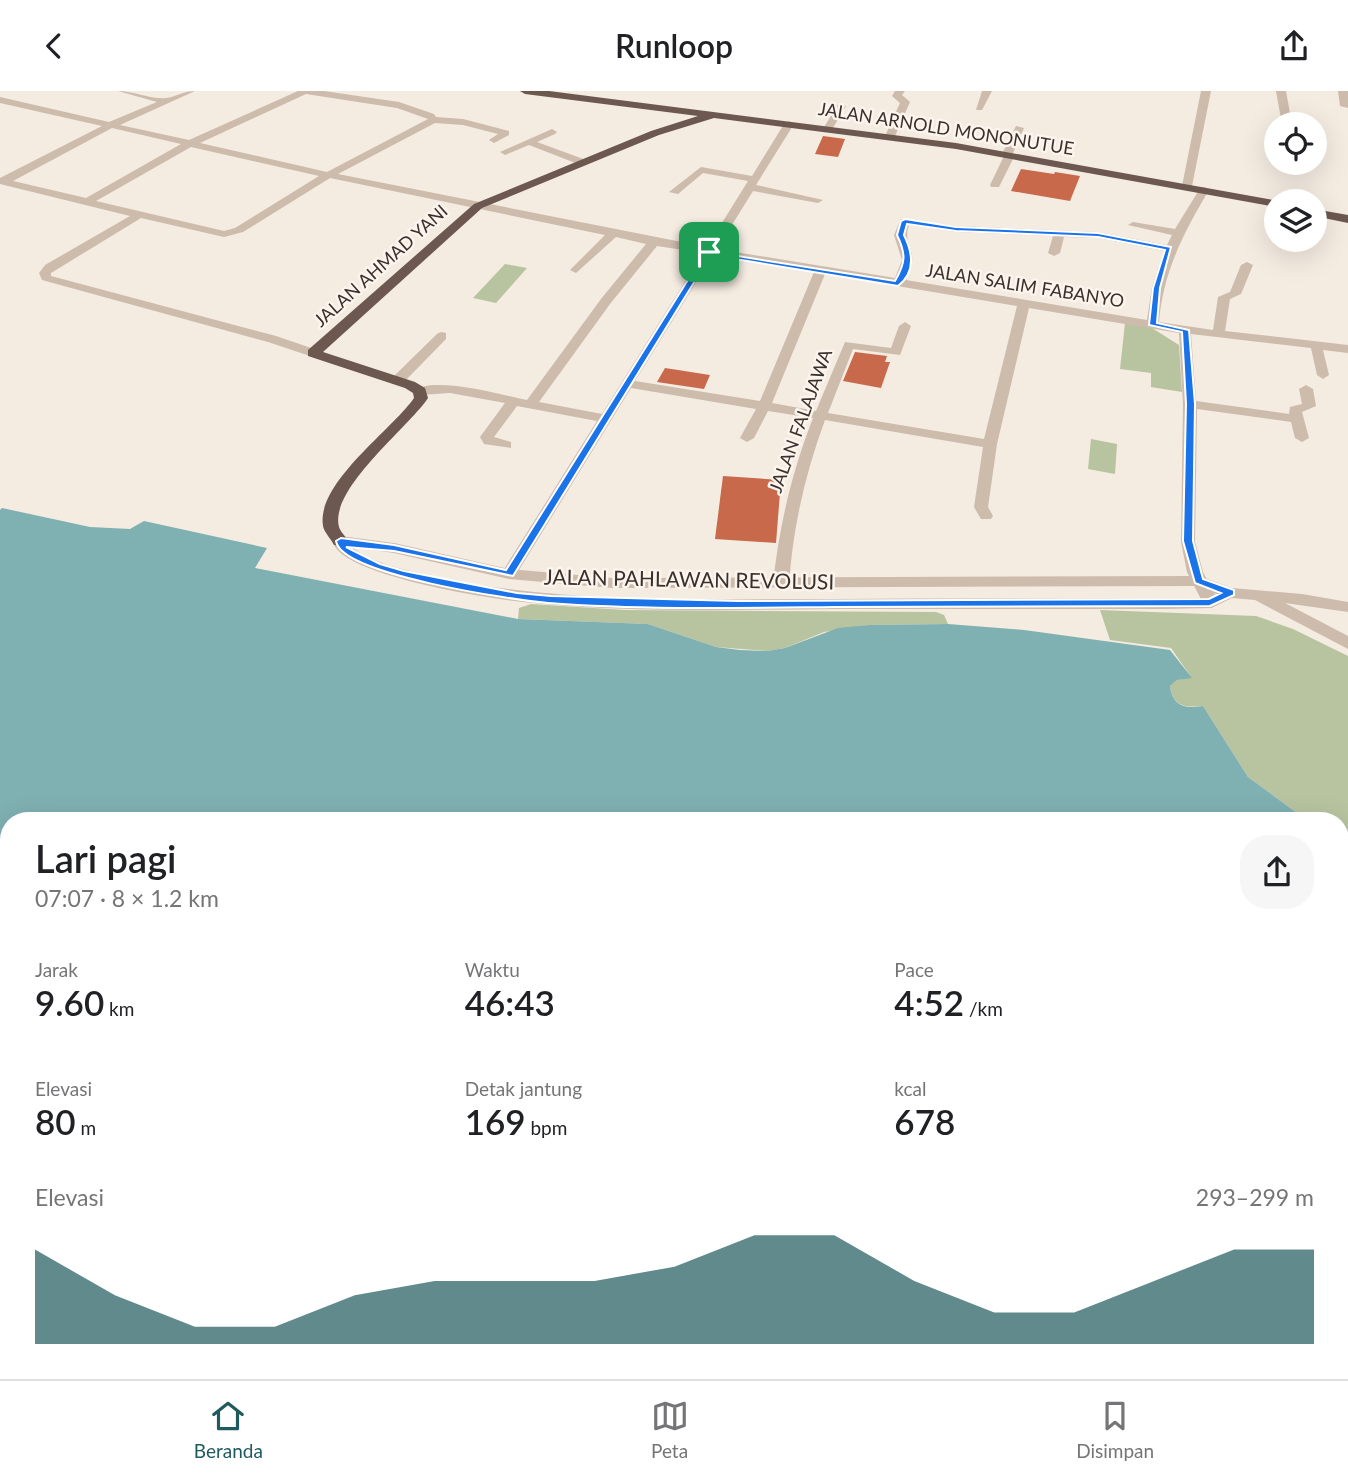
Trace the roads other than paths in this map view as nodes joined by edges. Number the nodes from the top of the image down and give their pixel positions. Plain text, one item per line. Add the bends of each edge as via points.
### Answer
1 (123, 91) edge
2 (190, 91) edge
3 (305, 91) edge
4 (525, 91) edge
5 (900, 91) edge
6 (987, 91) edge
7 (1206, 91) edge
8 (1281, 91) edge
9 (1343, 91) edge
10 (579, 95) edge
11 (0, 100) edge
12 (164, 101) junction
13 (841, 106) dead end
14 (1345, 106) dead end
15 (979, 108) dead end
16 (670, 111) junction
17 (1285, 112) edge
18 (710, 115) junction
19 (433, 120) junction
20 (789, 124) junction
21 (111, 125) junction
22 (674, 125) junction
23 (1019, 128) dead end
24 (828, 129) junction
25 (523, 130) dead end
26 (552, 132) dead end
27 (890, 136) junction
28 (540, 137) junction
29 (494, 140) dead end
30 (529, 142) junction
31 (189, 144) junction
32 (505, 152) dead end
33 (1009, 154) junction
34 (582, 162) junction
35 (328, 175) junction
36 (2, 181) edge
37 (751, 183) junction
38 (996, 185) dead end
39 (1187, 186) junction
40 (1204, 190) junction
41 (674, 192) dead end
42 (818, 200) dead end
43 (87, 202) junction
44 (1264, 202) edge
45 (478, 206) junction
46 (141, 214) junction
47 (1327, 215) edge
48 (1348, 219) edge
49 (1133, 225) dead end
50 (1060, 233) junction
51 (1178, 233) junction
52 (613, 234) junction
53 (654, 242) junction
54 (1169, 249) junction
55 (709, 252) junction
56 (1054, 253) dead end
57 (1247, 265) dead end
58 (576, 270) dead end
59 (820, 271) junction
60 (898, 284) junction
61 (1024, 303) junction
62 (1153, 325) junction
63 (905, 326) dead end
64 (1185, 330) junction
65 (1218, 334) junction
66 (442, 336) dead end
67 (1316, 345) junction
68 (1348, 349) edge
69 (313, 353) junction
70 (1323, 375) dead end
71 (397, 380) junction
72 (628, 384) junction
73 (1306, 389) dead end
74 (420, 391) junction
75 (513, 402) junction
76 (1190, 404) junction
77 (530, 405) junction
78 (764, 406) junction
79 (820, 416) junction
80 (607, 419) junction
81 (1297, 419) junction
82 (747, 438) dead end
83 (1301, 438) dead end
84 (990, 444) junction
85 (506, 445) dead end
86 (986, 516) dead end
87 (341, 541) junction
88 (394, 548) junction
89 (377, 567) junction
90 (509, 574) junction
91 (1199, 581) junction
92 (781, 584) junction
93 (1230, 593) junction
94 (1256, 594) junction
95 (1210, 603) junction
96 (1348, 607) edge
97 (1348, 643) edge

1 - 12 street
2 - 12 street
3 - 19 street via 399,105
3 - 31 street
4 - 10 highway, JALAN ARNOLD MONONUTUE
5 - 27 street via 897,96 905,102
6 - 15 street
7 - 39 street
8 - 17 street
9 - 14 street
10 - 16 highway, JALAN ARNOLD MONONUTUE
11 - 21 street, JALAN SALIM FABANYO
12 - 21 street
13 - 24 street
16 - 18 highway, JALAN ARNOLD MONONUTUE
16 - 22 highway
18 - 20 highway, JALAN ARNOLD MONONUTUE
18 - 22 highway, JALAN AHMAD YANI
19 - 29 street via 506,133
19 - 35 street
20 - 24 highway, JALAN ARNOLD MONONUTUE
20 - 37 street
21 - 31 street, JALAN SALIM FABANYO
21 - 36 street
22 - 34 highway, JALAN AHMAD YANI
23 - 33 street
24 - 27 highway, JALAN ARNOLD MONONUTUE
25 - 28 street
26 - 28 street
27 - 33 highway, JALAN ARNOLD MONONUTUE
28 - 30 street
30 - 32 street
30 - 34 street
31 - 35 street, JALAN SALIM FABANYO
31 - 43 street
33 - 38 street
33 - 39 highway, JALAN ARNOLD MONONUTUE
34 - 45 highway, JALAN AHMAD YANI
35 - 45 street, JALAN SALIM FABANYO
35 - 46 street via 231,233
36 - 43 street
37 - 41 street via 701,170
37 - 42 street
37 - 55 street
39 - 40 highway, JALAN ARNOLD MONONUTUE
40 - 44 highway, JALAN ARNOLD MONONUTUE
40 - 51 street
43 - 46 street
45 - 52 street, JALAN SALIM FABANYO
45 - 69 highway, JALAN AHMAD YANI
46 - 69 street via 48,267 47,278
47 - 48 highway
49 - 51 street
50 - 54 street via 1098,235
50 - 56 street
50 - 60 street via 956,229 905,221 900,235 909,263
51 - 54 street
52 - 53 street, JALAN SALIM FABANYO
52 - 58 street
53 - 55 street, JALAN SALIM FABANYO
53 - 77 street via 604,301
54 - 62 street via 1156,288
55 - 59 street, JALAN SALIM FABANYO
55 - 72 street
57 - 65 street via 1235,295 1224,297
59 - 60 street, JALAN SALIM FABANYO
59 - 78 street
60 - 61 street, JALAN SALIM FABANYO
61 - 62 street, JALAN SALIM FABANYO
61 - 84 street
62 - 64 street, JALAN SALIM FABANYO
63 - 79 street, JALAN FALAJAWA via 896,352 849,345
64 - 65 street, JALAN SALIM FABANYO
64 - 76 street
65 - 67 street, JALAN SALIM FABANYO
66 - 71 street
67 - 68 street, JALAN SALIM FABANYO
67 - 70 street
69 - 71 highway, JALAN AHMAD YANI
71 - 74 highway, JALAN AHMAD YANI
72 - 78 street
72 - 80 street
73 - 81 street via 1308,407 1295,410
74 - 75 street via 450,389
74 - 87 highway via 415,407 339,491 331,522
75 - 77 street
75 - 85 street via 487,437
76 - 81 street
76 - 91 street via 1188,541
77 - 80 street
78 - 79 street
78 - 82 street
79 - 84 street
79 - 92 street, JALAN FALAJAWA via 791,503
80 - 90 street
81 - 83 street
84 - 86 street via 981,507
87 - 88 street, JALAN PAHLAWAN REVOLUSI
87 - 89 street, JALAN PAHLAWAN REVOLUSI via 349,555
88 - 89 street via 374,555
88 - 90 street, JALAN PAHLAWAN REVOLUSI
89 - 95 street, JALAN PAHLAWAN REVOLUSI via 517,597 613,603
90 - 92 street, JALAN PAHLAWAN REVOLUSI via 612,583
91 - 92 street, JALAN PAHLAWAN REVOLUSI
91 - 93 street, JALAN PAHLAWAN REVOLUSI
91 - 95 street
93 - 94 street, JALAN PAHLAWAN REVOLUSI
93 - 95 street, JALAN PAHLAWAN REVOLUSI
94 - 96 street, JALAN PAHLAWAN REVOLUSI
94 - 97 street

